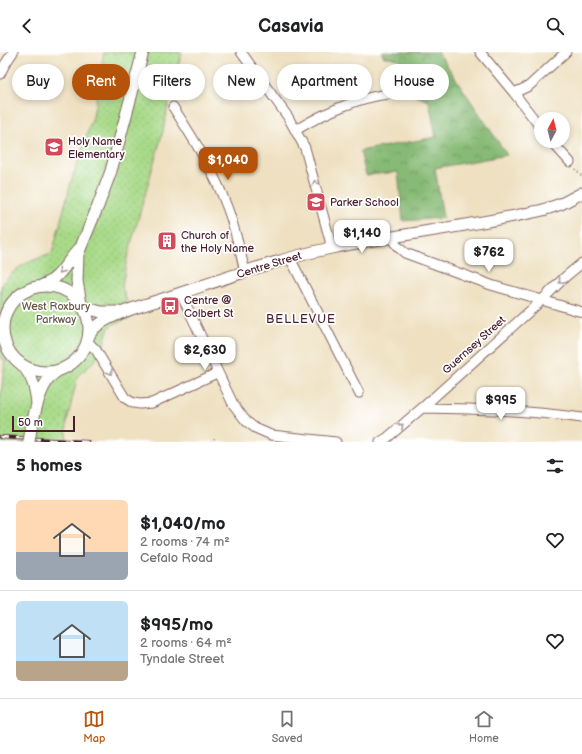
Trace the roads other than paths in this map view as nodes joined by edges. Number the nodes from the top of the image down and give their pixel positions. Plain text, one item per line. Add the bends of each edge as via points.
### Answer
1 (13, 52) edge
2 (143, 52) edge
3 (241, 52) edge
4 (480, 52) edge
5 (566, 52) edge
6 (0, 74) edge
7 (514, 94) junction
8 (380, 95) edge
9 (173, 106) dead end
10 (534, 119) edge
11 (296, 130) junction
12 (557, 148) edge
13 (570, 162) dead end
14 (582, 193) edge
15 (391, 238) junction
16 (332, 248) junction
17 (79, 249) junction
18 (290, 258) junction
19 (582, 263) edge
20 (245, 272) junction
21 (39, 286) junction
22 (181, 294) junction
23 (542, 300) junction
24 (82, 306) junction
25 (122, 312) junction
26 (582, 312) edge
27 (2, 318) edge
28 (88, 338) junction
29 (0, 349) edge
30 (12, 355) junction
31 (21, 364) junction
32 (59, 370) junction
33 (217, 373) junction
34 (359, 393) dead end
35 (36, 405) junction
36 (422, 408) junction
37 (582, 418) edge
38 (29, 442) edge
39 (336, 442) edge
40 (380, 442) edge

1 - 6 street
2 - 17 main road via 112,167
3 - 11 street
4 - 7 street
5 - 7 street via 529,86
7 - 10 street
8 - 11 street via 315,118
9 - 20 street via 217,183 234,229
16 -> 11 street via 305,148
12 - 13 street
14 - 15 main road, Centre Street via 543,210
15 - 16 main road, Centre Street
15 - 23 street via 405,253 491,285
16 - 18 main road, Centre Street
17 -> 21 main road via 56,278
17 - 24 main road via 77,281
18 - 20 main road, Centre Street
18 - 34 street
19 -> 23 street, Guernsey Street
20 - 22 main road, Centre Street
21 - 24 main road via 64,289
21 - 27 main road via 26,290 15,298
22 - 25 main road, Centre Street
22 - 33 street
23 - 26 street
23 - 36 street, Guernsey Street
24 - 25 main road, Centre Street via 101,312
24 - 28 main road via 88,318
25 - 28 main road, Centre Street via 96,326 90,331
27 - 30 main road via 5,345
28 - 32 main road via 77,359
28 -> 33 street via 125,398 133,403 152,403
29 - 30 main road
30 - 31 main road
31 - 32 main road via 37,371
31 - 35 main road via 32,380
32 - 35 main road via 50,377
33 - 39 street via 229,406 260,431 276,436
35 - 38 main road, bridge
36 - 37 street via 484,409
40 -> 36 street, Guernsey Street

